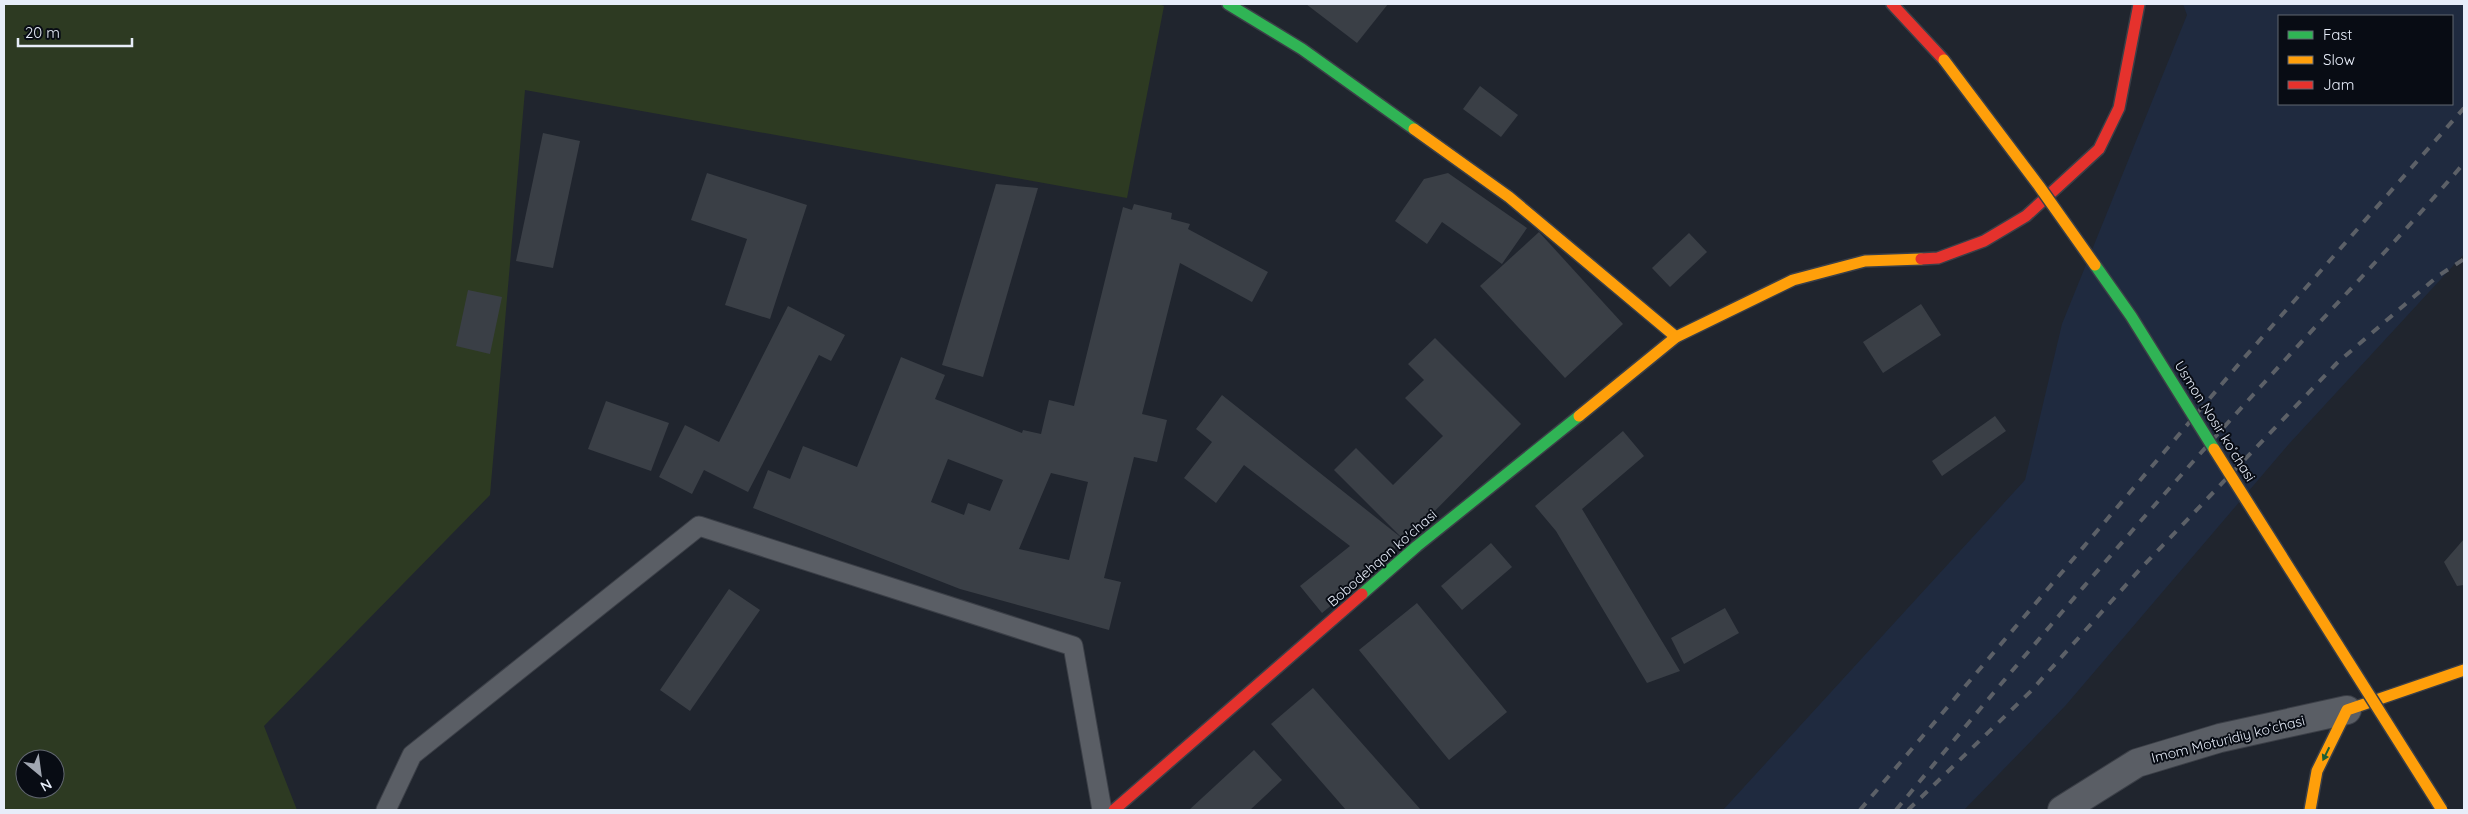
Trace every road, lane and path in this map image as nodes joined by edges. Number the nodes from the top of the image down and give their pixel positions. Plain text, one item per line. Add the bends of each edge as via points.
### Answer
1 (1228, 4) edge
2 (1892, 4) edge
3 (2139, 4) edge
4 (1676, 337) junction
5 (2464, 670) edge
6 (2347, 710) junction
7 (386, 810) edge
8 (1102, 810) edge
9 (1114, 810) edge
10 (2062, 810) edge
11 (2310, 810) edge
12 (2442, 810) edge

1 - 4 street via 1302,48 1510,197
2 - 12 street, Usmon Nosir ko‘chasi, bridge via 1944,60 2131,316
3 - 4 street, Bobodehqon koʼchasi via 2119,108 2099,149 2026,216 1984,241 1938,258 1865,261 1793,280
4 - 9 street, Bobodehqon koʼchasi via 1417,546
5 - 6 street
6 - 10 street, Imom Moturidiy koʻchasi via 2220,738 2137,763
6 -> 11 street via 2317,771
7 - 8 lane via 412,755 699,526 1073,646

